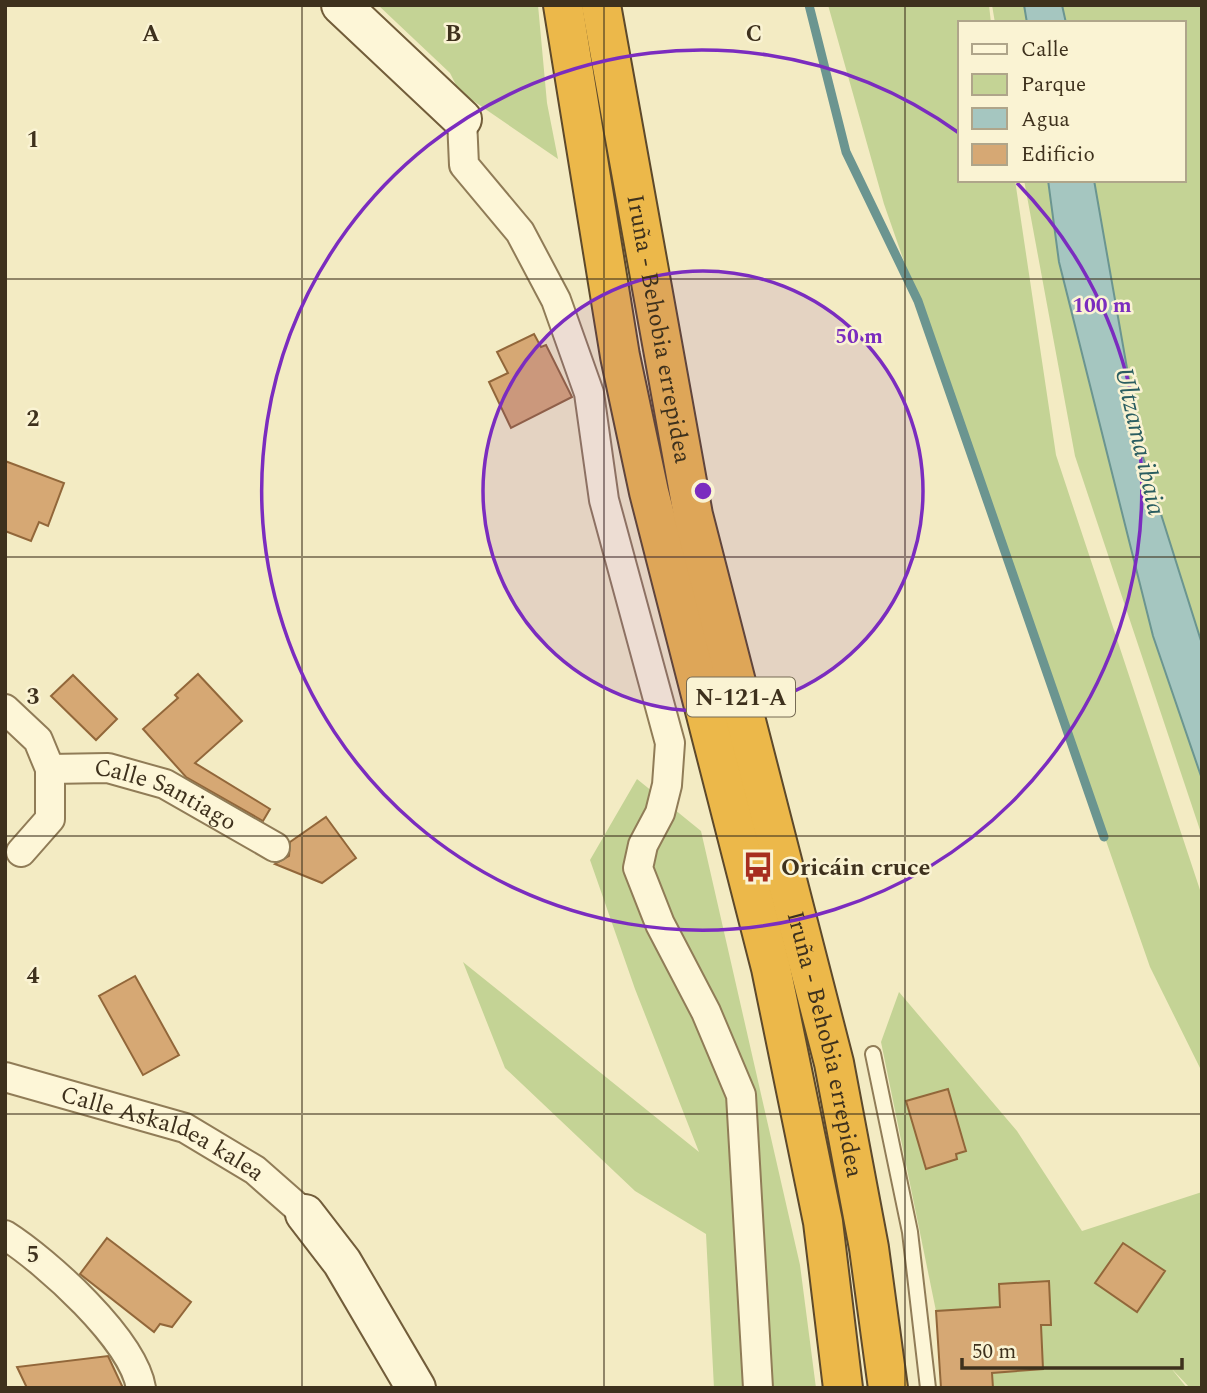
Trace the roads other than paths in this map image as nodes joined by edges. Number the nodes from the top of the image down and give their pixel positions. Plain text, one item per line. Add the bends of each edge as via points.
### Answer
1 (341, 5) edge
2 (563, 5) edge
3 (601, 5) edge
4 (462, 119) joint
5 (5, 709) edge
6 (50, 769) junction
7 (275, 847) dead end
8 (21, 852) dead end
9 (873, 1054) dead end
10 (5, 1077) edge
11 (304, 1214) joint
12 (5, 1234) edge
13 (141, 1388) edge
14 (416, 1388) edge
15 (758, 1388) edge
16 (843, 1388) edge
17 (888, 1388) edge
18 (928, 1388) edge

1 - 4 street
2 - 16 highway, Iruña - Behobia errepidea / N-121-A via 620,356 649,492 771,968 823,1222
3 - 17 highway, Iruña - Behobia errepidea / N-121-A via 693,515 834,1063 869,1248
4 - 15 street via 464,165 520,232 556,300 589,393 604,500 670,743 660,813 643,845 638,868 741,1095
5 - 6 street via 38,740
6 - 7 street, Calle Santiago via 108,768 165,784
6 - 8 street via 50,818
9 - 18 lane via 910,1232
10 - 11 street, Calle Askaldea kalea via 185,1128 255,1170
11 - 14 street via 342,1262
12 - 13 street via 55,1273 124,1346

